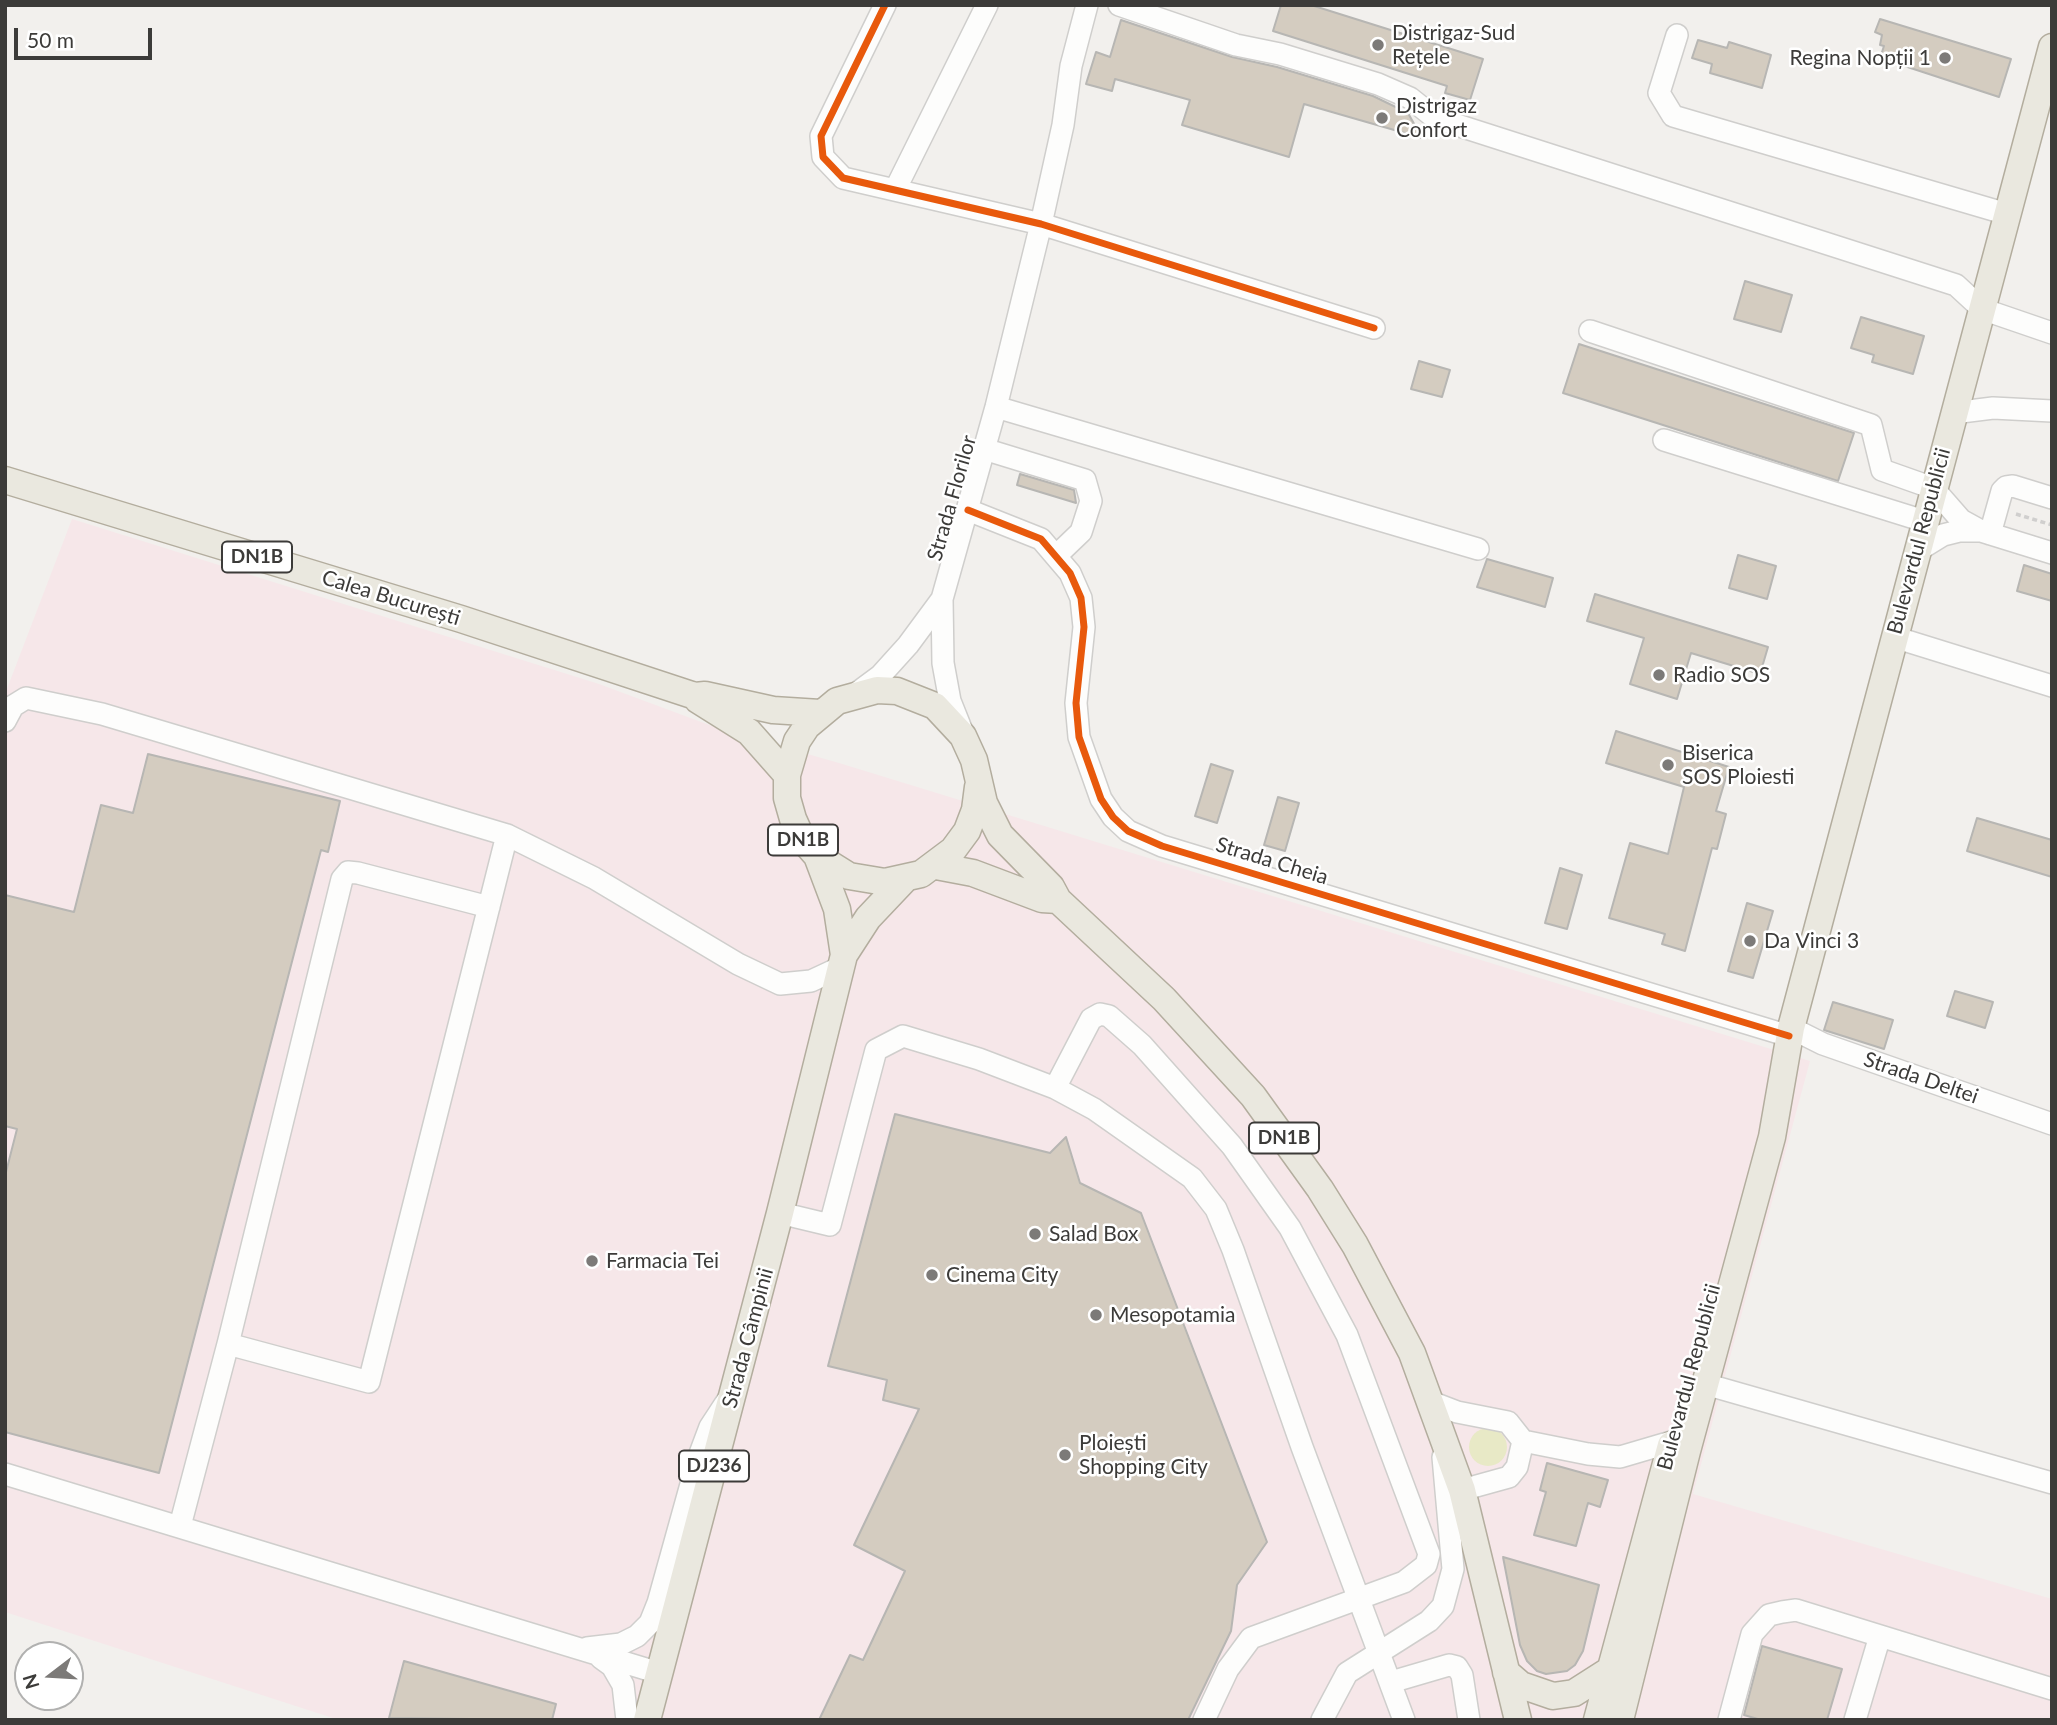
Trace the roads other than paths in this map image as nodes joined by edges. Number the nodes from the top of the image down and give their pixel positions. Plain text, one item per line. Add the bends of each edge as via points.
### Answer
1 (885, 5) edge
2 (986, 5) edge
3 (1087, 5) edge
4 (1119, 5) edge
5 (1677, 35) dead end
6 (2051, 53) edge
7 (895, 190) junction
8 (2007, 214) junction
9 (1041, 224) junction
10 (1982, 309) junction
11 (1374, 328) dead end
12 (1590, 331) dead end
13 (2052, 333) edge
14 (996, 407) junction
15 (2052, 411) edge
16 (1953, 413) junction
17 (1664, 440) dead end
18 (984, 449) junction
19 (5, 480) edge
20 (1933, 488) junction
21 (2052, 498) edge
22 (968, 510) junction
23 (1924, 521) junction
24 (1986, 532) junction
25 (1478, 549) dead end
26 (1917, 551) junction
27 (2052, 553) edge
28 (1057, 555) junction
29 (942, 599) junction
30 (1894, 637) junction
31 (2052, 686) edge
32 (856, 694) junction
33 (695, 696) junction
34 (820, 713) junction
35 (5, 721) edge
36 (963, 736) junction
37 (787, 775) junction
38 (978, 787) junction
39 (507, 835) junction
40 (817, 856) junction
41 (936, 866) junction
42 (904, 880) junction
43 (1058, 900) junction
44 (489, 907) junction
45 (842, 961) junction
46 (1790, 1032) junction
47 (1055, 1088) junction
48 (2052, 1124) edge
49 (780, 1213) junction
50 (228, 1344) junction
51 (1705, 1384) junction
52 (734, 1390) junction
53 (1431, 1402) junction
54 (1441, 1427) junction
55 (1522, 1441) junction
56 (1671, 1442) junction
57 (5, 1474) edge
58 (2052, 1483) edge
59 (1462, 1490) junction
60 (180, 1526) junction
61 (1359, 1600) junction
62 (1880, 1636) junction
63 (572, 1647) junction
64 (1381, 1652) junction
65 (596, 1655) junction
66 (1610, 1670) junction
67 (1506, 1672) junction
68 (659, 1674) junction
69 (1391, 1682) junction
70 (2052, 1689) edge
71 (627, 1720) edge
72 (647, 1720) edge
73 (1204, 1720) edge
74 (1322, 1720) edge
75 (1404, 1720) edge
76 (1469, 1720) edge
77 (1511, 1720) edge
78 (1518, 1720) edge
79 (1597, 1720) edge
80 (1620, 1720) edge
81 (1729, 1720) edge
82 (1855, 1720) edge

1 - 7 street via 821,136 823,157 843,178
2 - 7 street
3 - 9 street, Strada Florilor
4 - 10 street via 1236,45 1378,84 1409,98 1435,118 1956,285
5 - 8 street via 1659,93 1673,116
6 - 8 main road, Bulevardul Republicii
7 - 9 street
8 - 10 main road, Bulevardul Republicii
9 - 11 street
9 - 14 street, Strada Florilor
10 - 13 street
10 - 16 main road, Bulevardul Republicii
12 - 20 street via 1871,425 1882,470
14 - 18 street, Strada Florilor
14 - 25 street
15 - 16 street via 1993,408
16 - 20 main road, Bulevardul Republicii
17 - 23 street
18 - 22 street, Strada Florilor
18 - 28 street via 1086,480 1091,501 1081,532
19 - 33 main road, Calea București / DN1B
20 - 23 main road, Bulevardul Republicii
20 - 24 street via 1961,520
21 - 24 street via 2006,487
22 - 28 street, Strada Cheia via 1023,529
22 - 29 street, Strada Florilor
23 - 26 main road, Bulevardul Republicii
24 - 26 street via 1943,535
24 - 27 street
26 - 30 main road, Bulevardul Republicii
28 - 46 street, Strada Cheia via 1081,598 1079,737 1101,799 1128,831 1162,846
29 - 32 street via 880,676
29 - 36 street via 943,663
30 - 31 street
30 - 46 main road, Bulevardul Republicii
32 - 34 main road, DN1B
32 - 36 main road, DN1B via 877,690 917,697 935,706
33 - 34 main road, DN1B
33 - 37 main road, DN1B via 749,732
34 - 37 main road, DN1B via 797,741
35 - 39 street via 13,706 26,698 46,699
36 - 38 main road, DN1B via 974,760
37 - 40 main road, DN1B via 793,820
38 - 41 main road, DN1B via 967,831
38 - 43 main road, DN1B via 1000,835
39 - 44 street
39 - 45 street via 594,878 780,984 811,981
40 - 42 main road, DN1B via 858,878
40 - 45 main road, DJ236 via 837,909
41 - 42 main road, DN1B
41 - 43 main road
42 - 45 main road, DJ236 via 867,918
43 - 53 main road, DN1B via 1199,1035 1275,1125 1380,1289
44 - 50 street via 358,873 348,872 342,879
44 - 50 street via 369,1382
45 - 49 main road, Strada Câmpinii / DJ236
46 - 48 street, Strada Deltei
46 - 51 main road, Bulevardul Republicii via 1772,1137
46 - 56 main road, Bulevardul Republicii via 1756,1133
47 - 49 street via 903,1036 876,1050 830,1225
47 - 61 street via 1094,1109 1192,1178 1216,1209
47 - 61 street via 1091,1019 1100,1014 1118,1022 1232,1146 1307,1257 1347,1335 1429,1554 1414,1577
49 - 52 main road, Strada Câmpinii / DJ236
50 - 60 street
51 - 58 street
51 - 80 main road, Bulevardul Republicii
52 - 63 street via 709,1427 650,1623 621,1644
52 - 68 main road, Strada Câmpinii / DJ236
53 - 54 main road, DN1B
53 - 55 street via 1508,1422
54 - 59 main road, DN1B
54 - 64 street via 1453,1569 1450,1590 1429,1621
55 - 56 street via 1620,1457
55 - 59 street via 1517,1467 1509,1477
56 - 66 main road, Bulevardul Republicii
57 - 60 street
59 - 67 main road, DN1B
60 - 63 street
61 - 64 street
61 - 73 street via 1251,1638 1228,1669
62 - 70 street
62 - 81 street via 1797,1610 1769,1615 1752,1634
62 - 82 street
63 - 65 street
64 - 69 street
64 - 74 street via 1347,1673
65 - 68 street
65 - 71 street via 612,1666 624,1685
66 - 67 main road via 1574,1693 1553,1696 1521,1685
66 - 79 main road, Bulevardul Republicii
67 - 77 main road, DN1B
67 - 78 main road, DN1B
68 - 72 main road, Strada Câmpinii / DJ236
69 - 75 street
69 - 76 street via 1449,1665 1457,1667

